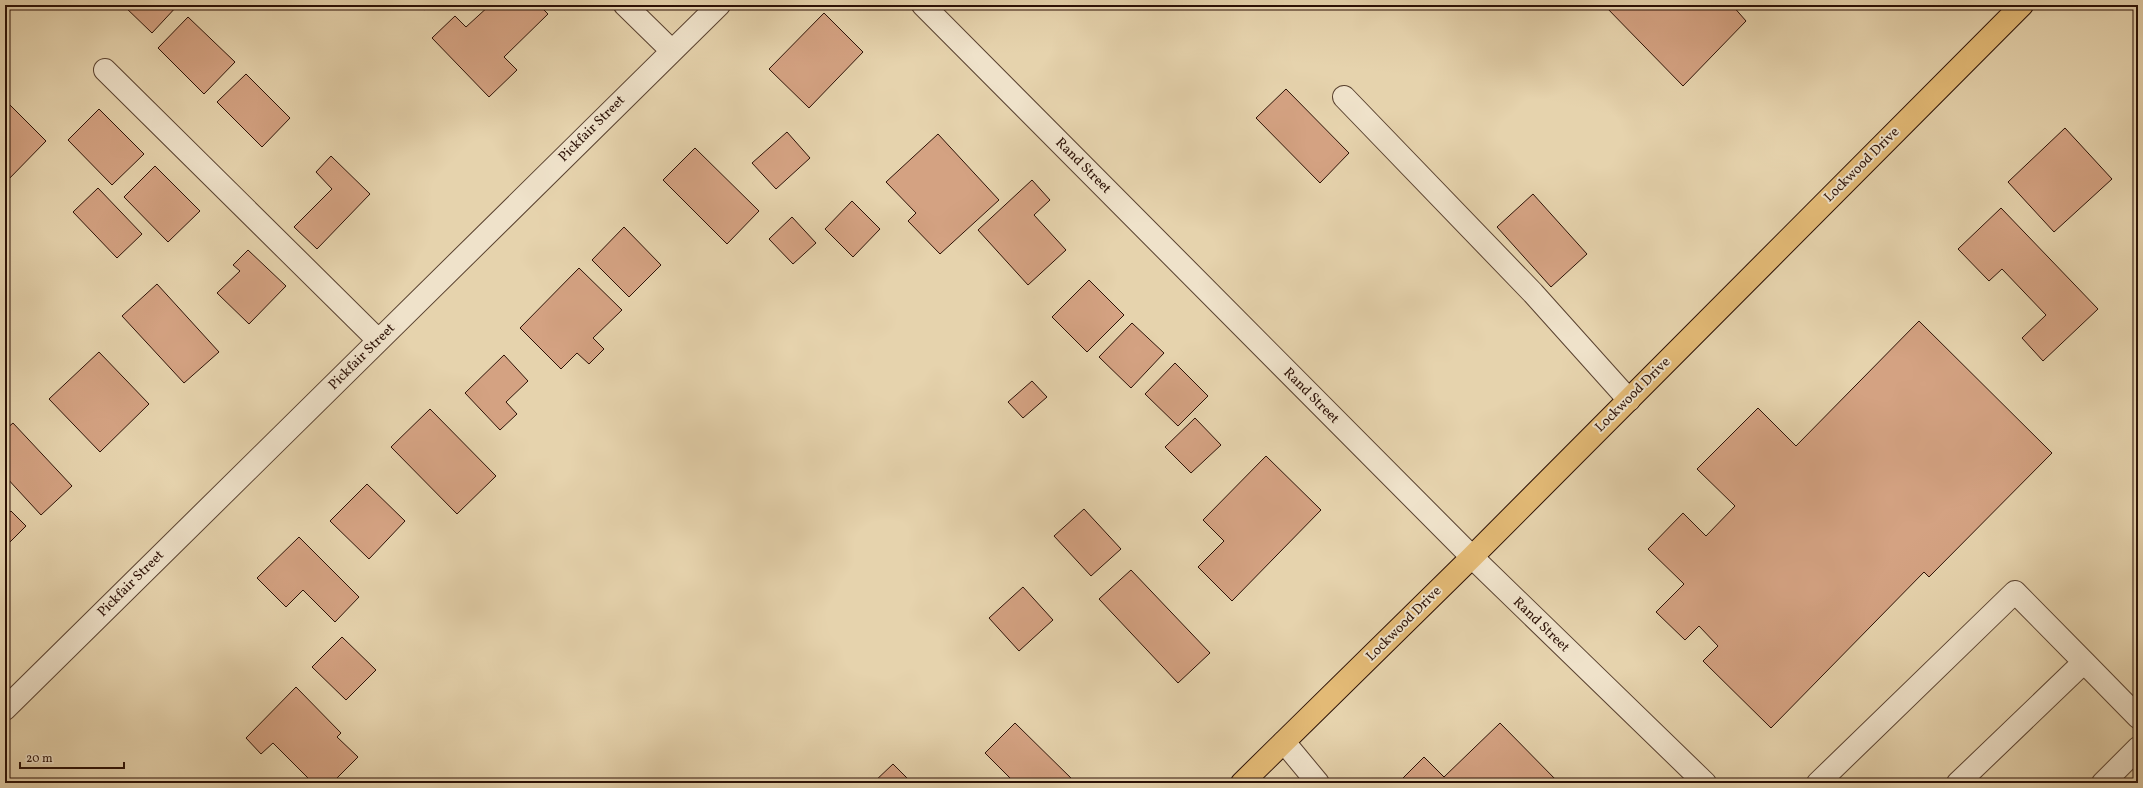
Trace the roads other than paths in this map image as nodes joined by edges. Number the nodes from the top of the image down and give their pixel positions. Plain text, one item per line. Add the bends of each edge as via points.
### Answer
1 (624, 5) edge
2 (718, 5) edge
3 (923, 5) edge
4 (2022, 5) edge
5 (672, 51) junction
6 (105, 70) dead end
7 (1344, 96) dead end
8 (378, 340) junction
9 (1629, 400) junction
10 (1472, 557) junction
11 (2084, 662) junction
12 (5, 709) edge
13 (2138, 716) edge
14 (1284, 742) junction
15 (2138, 748) edge
16 (1242, 783) edge
17 (1318, 783) edge
18 (1705, 783) edge
19 (1818, 783) edge
20 (1958, 783) edge
21 (2102, 783) edge

1 - 5 street
2 - 5 street, Pickfair Street
3 - 10 street, Rand Street
4 - 9 main road, Lockwood Drive
5 - 8 street, Pickfair Street
6 - 8 street
7 - 9 street via 1533,293
8 - 12 street, Pickfair Street
9 - 10 main road, Lockwood Drive
10 - 14 main road, Lockwood Drive
10 - 18 street, Rand Street
11 - 13 street
11 - 19 street via 2015,592
11 - 20 street
14 - 16 main road, Lockwood Drive
14 - 17 street
15 - 21 street

